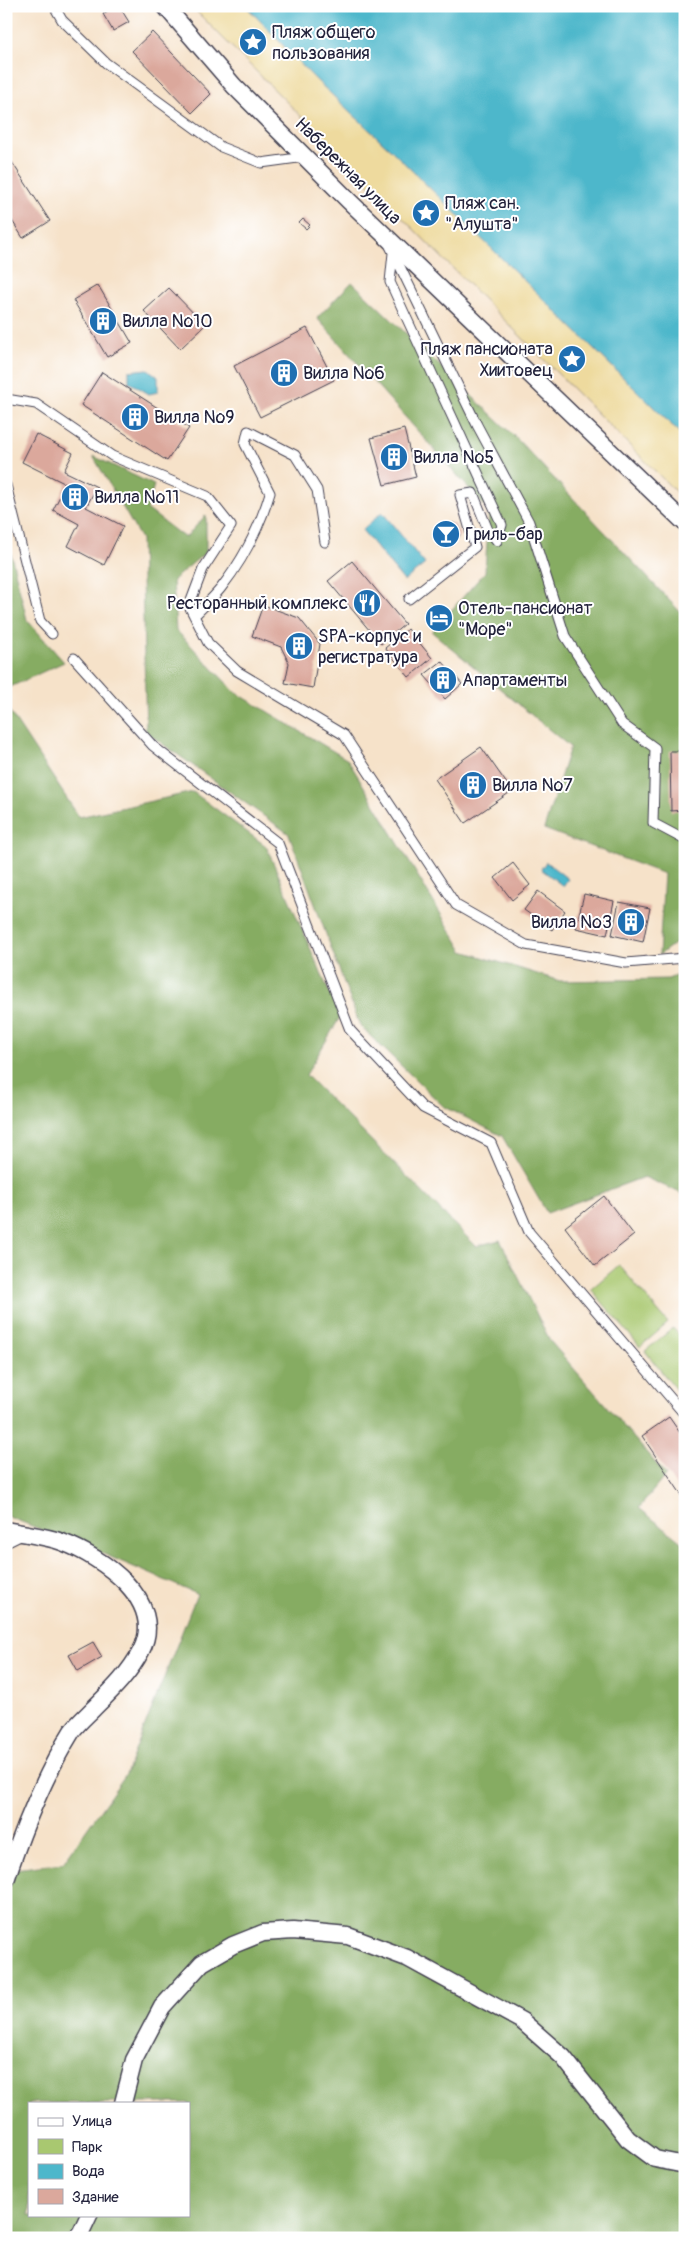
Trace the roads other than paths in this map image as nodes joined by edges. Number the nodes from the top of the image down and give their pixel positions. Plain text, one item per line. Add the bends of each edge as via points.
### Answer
1 (54, 6) edge
2 (165, 6) edge
3 (305, 157) junction
4 (386, 237) junction
5 (393, 252) junction
6 (6, 399) edge
7 (6, 484) edge
8 (685, 523) edge
9 (325, 542) dead end
10 (409, 599) dead end
11 (194, 616) junction
12 (52, 634) dead end
13 (74, 658) dead end
14 (685, 840) edge
15 (685, 958) edge
16 (685, 1415) edge
17 (6, 1530) edge
18 (24, 1534) junction
19 (6, 1543) edge
20 (6, 1880) edge
21 (123, 2102) edge
22 (685, 2165) edge
23 (88, 2216) edge
24 (78, 2235) edge

1 - 3 lane via 62,20 106,63 221,148 261,163
2 - 3 street, Набережная улица via 234,86
3 - 4 street, Набережная улица
4 - 5 lane
4 - 8 street, Набережная улица
5 - 10 lane via 390,282 502,525 497,540 488,530 473,493 460,496 475,547
5 - 14 lane via 477,425 529,522 564,636 622,724 655,748 653,823
6 - 11 lane via 36,404 112,456 207,496 231,526 203,569 189,606
7 - 12 lane via 40,621
9 - 11 lane via 318,490 295,455 248,431 246,444 270,493 266,508 245,551 221,588
11 - 15 lane via 208,643 237,671 344,735 456,905 526,945 626,964
13 - 16 lane via 153,746 278,843 350,1030 423,1108 491,1143 529,1232
17 - 18 street
18 - 19 lane
18 - 20 street via 61,1542 95,1558 124,1581 142,1604 149,1626 142,1650 125,1676 74,1729 47,1774
21 - 22 street via 134,2060 162,2007 202,1963 263,1933 294,1931 348,1936 407,1958 522,2022 563,2057 628,2139 655,2159
23 - 24 street

